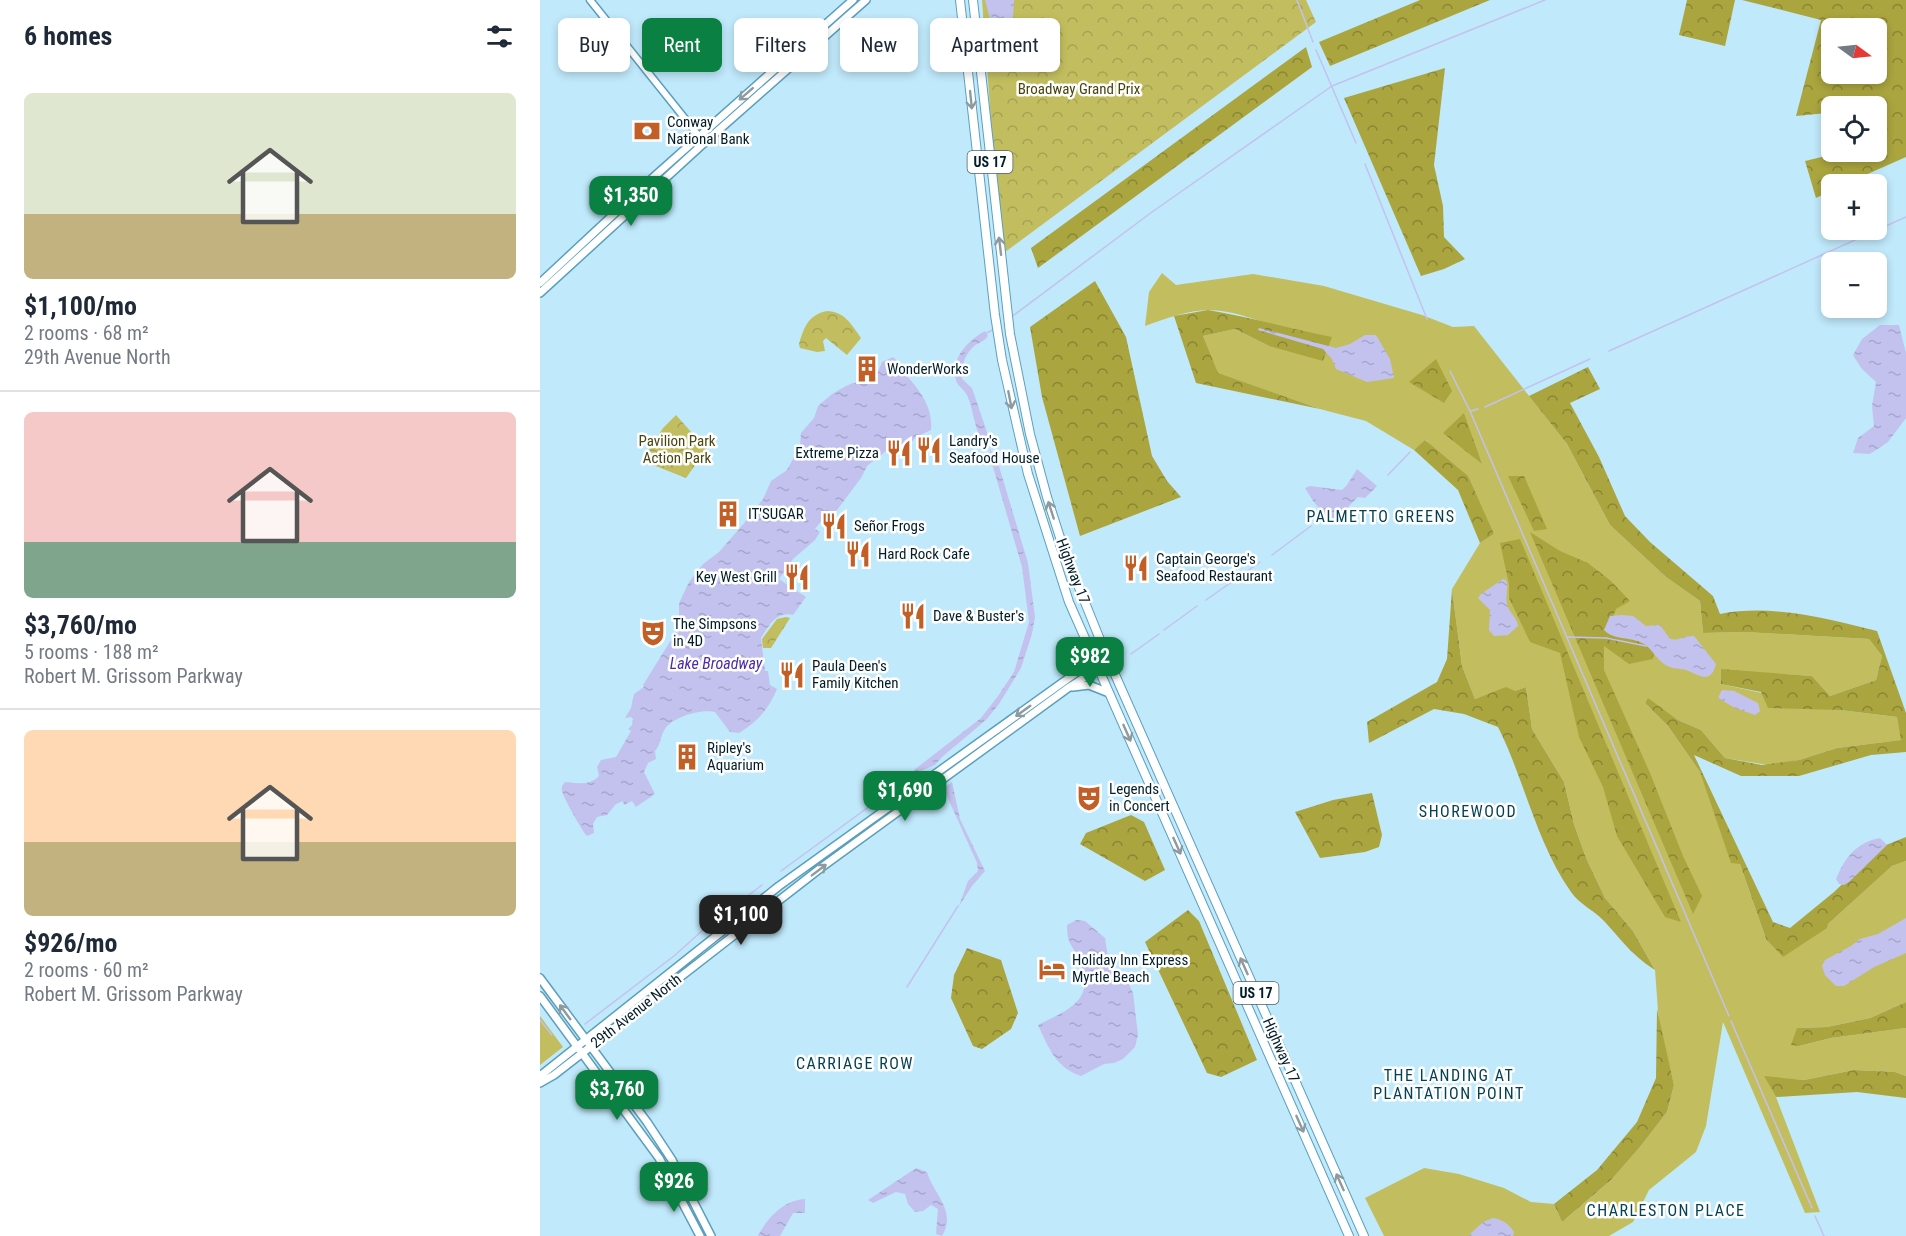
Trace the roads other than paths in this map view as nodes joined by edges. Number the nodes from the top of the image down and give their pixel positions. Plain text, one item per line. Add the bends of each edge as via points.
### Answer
1 (590, 0) edge
2 (853, 0) edge
3 (866, 0) edge
4 (960, 0) edge
5 (973, 0) edge
6 (701, 140) junction
7 (540, 284) edge
8 (540, 293) edge
9 (1105, 652) junction
10 (1094, 659) junction
11 (1109, 662) junction
12 (1098, 668) junction
13 (1068, 688) junction
14 (1109, 693) junction
15 (540, 978) edge
16 (540, 996) edge
17 (585, 1039) junction
18 (577, 1046) junction
19 (590, 1047) junction
20 (582, 1053) junction
21 (540, 1076) edge
22 (540, 1083) edge
23 (700, 1236) edge
24 (711, 1236) edge
25 (1349, 1236) edge
26 (1364, 1236) edge

1 - 6 street
2 -> 6 main road
3 - 6 main road
4 -> 10 highway, Highway 17 / US 17 via 995,315 1015,421 1040,517 1069,602
9 -> 5 highway, Highway 17 / US 17 via 1065,553 1025,413 1006,305
6 - 7 main road
6 - 8 main road
9 - 10 main road, 29th Avenue North
9 - 11 highway, Highway 17 / US 17
10 - 12 highway, Highway 17 / US 17
10 -> 17 main road, 29th Avenue North via 779,886
11 - 12 main road, 29th Avenue North
26 -> 11 highway, Highway 17 / US 17
12 - 13 main road, 29th Avenue North
12 - 14 highway, Highway 17 / US 17
13 - 14 main road via 1089,685
19 -> 13 main road, 29th Avenue North via 822,867
14 -> 25 highway, Highway 17 / US 17
17 -> 15 main road
16 - 18 main road
17 - 18 main road, 29th Avenue North
17 - 19 main road
18 - 20 main road
18 - 21 main road, 29th Avenue North
19 - 20 main road, 29th Avenue North
19 - 24 main road via 660,1141
20 - 22 main road, 29th Avenue North
20 - 23 main road via 659,1158

